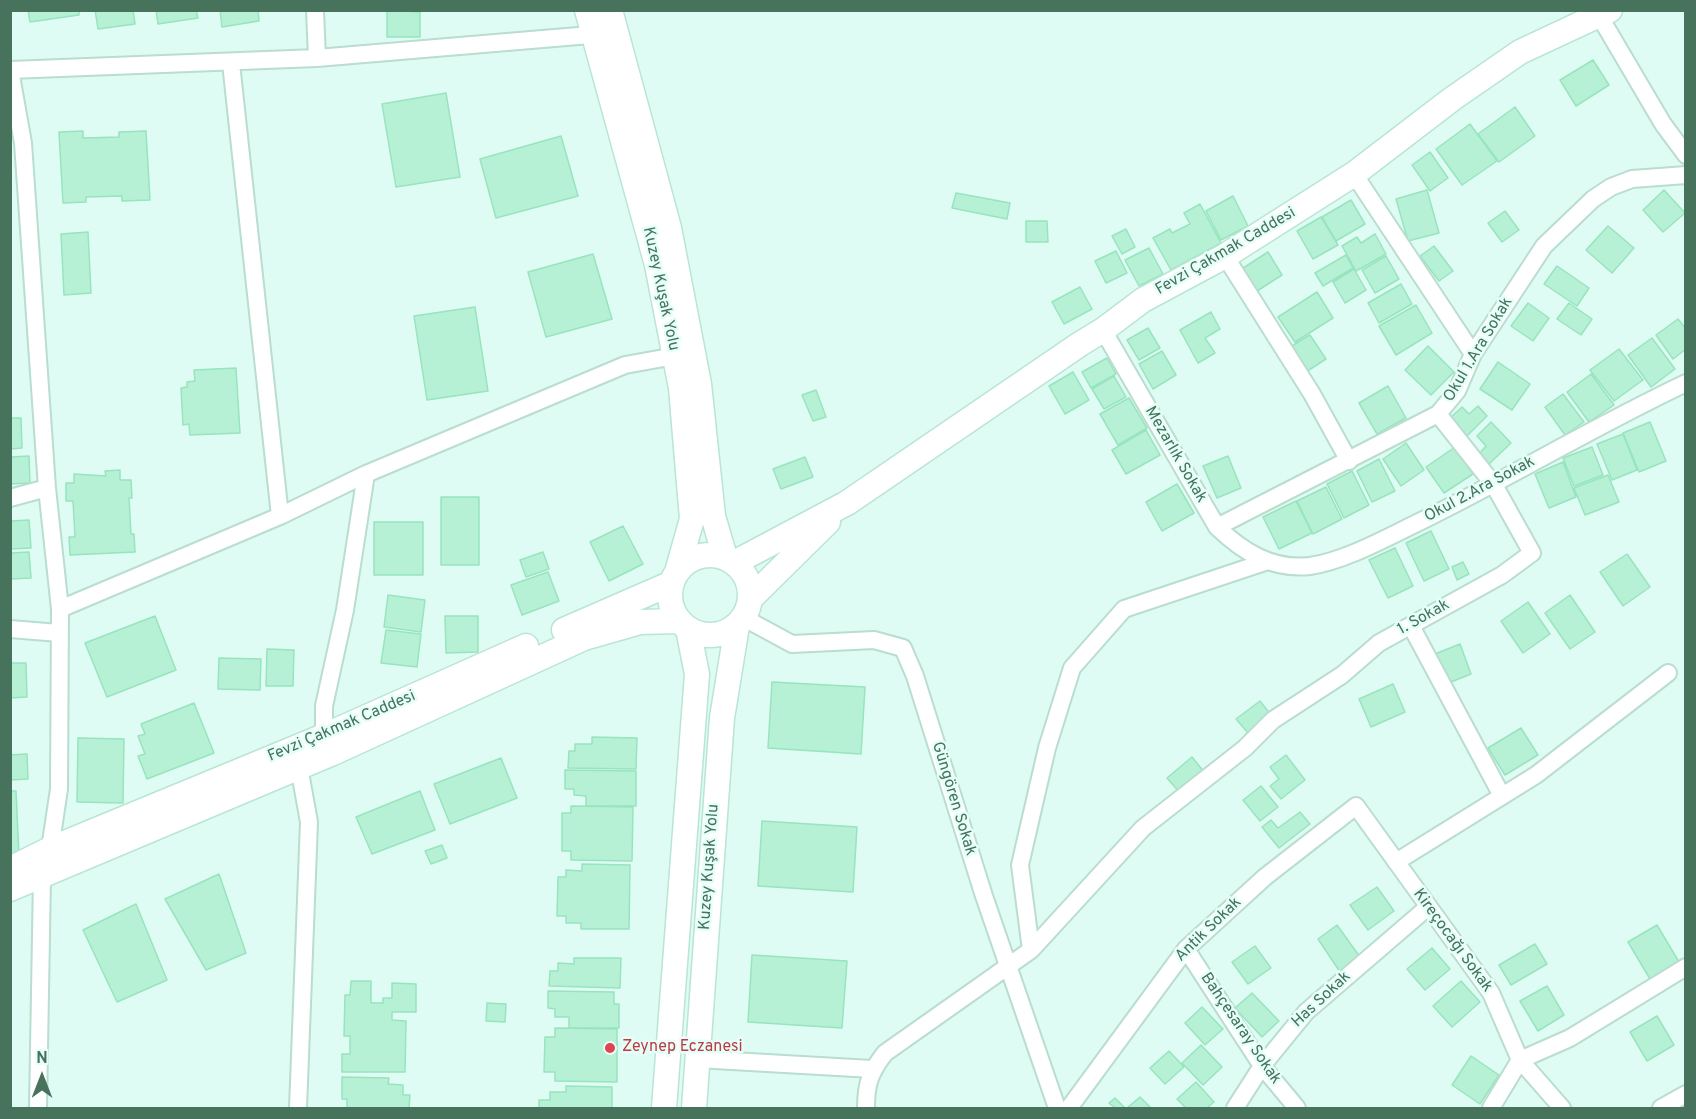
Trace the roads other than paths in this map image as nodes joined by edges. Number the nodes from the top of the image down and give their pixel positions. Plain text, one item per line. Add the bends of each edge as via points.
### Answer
1 (315, 10) edge
2 (587, 10) edge
3 (1605, 14) edge
4 (608, 26) edge
5 (317, 58) junction
6 (231, 63) junction
7 (10, 70) edge
8 (1686, 155) edge
9 (1354, 174) junction
10 (1686, 175) edge
11 (1225, 256) junction
12 (1103, 330) junction
13 (1473, 354) junction
14 (675, 356) junction
15 (1686, 383) edge
16 (1438, 414) junction
17 (1349, 461) junction
18 (366, 474) junction
19 (1494, 485) junction
20 (47, 488) junction
21 (10, 498) edge
22 (847, 503) junction
23 (280, 516) junction
24 (1217, 527) junction
25 (729, 560) junction
26 (1265, 562) junction
27 (674, 578) junction
28 (60, 609) junction
29 (744, 614) junction
30 (683, 625) junction
31 (1411, 626) junction
32 (10, 629) edge
33 (59, 633) junction
34 (1668, 673) dead end
35 (324, 736) junction
36 (299, 768) junction
37 (1502, 796) junction
38 (1356, 806) joint
39 (50, 849) junction
40 (1396, 862) junction
41 (10, 869) edge
42 (42, 876) junction
43 (10, 890) edge
44 (1428, 907) junction
45 (1186, 949) junction
46 (1031, 950) junction
47 (1686, 967) edge
48 (1009, 968) junction
49 (697, 1059) junction
50 (1520, 1060) junction
51 (1262, 1066) junction
52 (872, 1069) junction
53 (1686, 1094) edge
54 (38, 1108) edge
55 (298, 1108) edge
56 (664, 1108) edge
57 (694, 1108) edge
58 (866, 1108) edge
59 (1057, 1108) edge
60 (1069, 1108) edge
61 (1234, 1108) edge
62 (1297, 1108) edge
63 (1491, 1108) edge
64 (1562, 1108) edge
65 (1661, 1108) edge

1 - 5 street
2 - 4 street, Kuzey Kuşak Yolu
3 - 8 street via 1663,124
3 - 9 street, Fevzi Çakmak Caddesi via 1520,52
4 - 5 street
4 - 14 street, Kuzey Kuşak Yolu
4 - 25 street, Kuzey Kuşak Yolu via 669,228 699,384 713,516
5 - 6 street
6 - 7 street
6 - 23 street
7 - 20 street via 23,143
9 - 11 street, Fevzi Çakmak Caddesi
9 - 13 street
10 - 13 street, Okul 1.Ara Sokak via 1632,179 1593,199 1544,246
11 - 12 street, Fevzi Çakmak Caddesi via 1143,300
11 - 17 street via 1312,394
12 - 22 street, Fevzi Çakmak Caddesi
12 - 24 street, Mezarlık Sokak
13 - 16 street, Okul 1.Ara Sokak via 1457,392
14 - 18 street via 625,365
14 - 27 street, Kuzey Kuşak Yolu via 692,519
15 - 19 street, Okul 2.Ara Sokak via 1609,419
16 - 17 street, Okul 1.Ara Sokak
16 - 19 street
17 - 24 street, Okul 1.Ara Sokak
18 - 23 street
18 - 35 street via 345,610 324,706
19 - 26 street, Okul 2.Ara Sokak via 1338,557 1310,566
19 - 31 street, 1. Sokak via 1532,553 1502,575
20 - 21 street
20 - 28 street
22 - 25 street
22 - 29 street
23 - 28 street
24 - 26 street, Mezarlık Sokak via 1238,547
25 - 27 street via 698,557 686,563
25 - 29 street via 747,578
26 - 46 street via 1124,609 1072,668 1047,748 1020,865
27 - 30 street via 671,603
27 - 35 street, Fevzi Çakmak Caddesi
28 - 33 street
29 - 30 street via 722,634 704,635
29 - 48 street, Güngören Sokak via 792,644 874,640 903,648
29 - 49 street, Kuzey Kuşak Yolu via 722,718
30 - 36 street via 640,622 598,633
30 - 56 street, Kuzey Kuşak Yolu via 697,674
31 - 37 street
31 - 46 street, 1. Sokak via 1379,644 1321,690 1274,720 1245,748 1143,828
32 - 33 street
33 - 39 street via 59,789
34 - 37 street via 1561,757
35 - 39 street, Fevzi Çakmak Caddesi
36 - 42 street
36 - 55 street via 309,822
37 - 40 street
38 - 40 street, Kireçocağı Sokak
38 - 45 street, Antik Sokak via 1264,877
39 - 41 street, Fevzi Çakmak Caddesi
39 - 42 street
40 - 44 street, Kireçocağı Sokak
42 - 43 street
42 - 54 street
44 - 50 street, Kireçocağı Sokak via 1491,993
44 - 51 street, Has Sokak via 1306,1012
45 - 51 street, Bahçesaray Sokak
45 - 60 street, Antik Sokak
46 - 48 street, 1. Sokak
47 - 50 street via 1570,1038
48 - 52 street, 1. Sokak via 885,1053
48 - 59 street, Güngören Sokak
49 - 52 street
49 - 57 street, Kuzey Kuşak Yolu
50 - 63 street
50 - 64 street, Kireçocağı Sokak
51 - 61 street, Has Sokak
51 - 62 street, Bahçesaray Sokak
52 - 58 street via 866,1084
53 - 65 street

